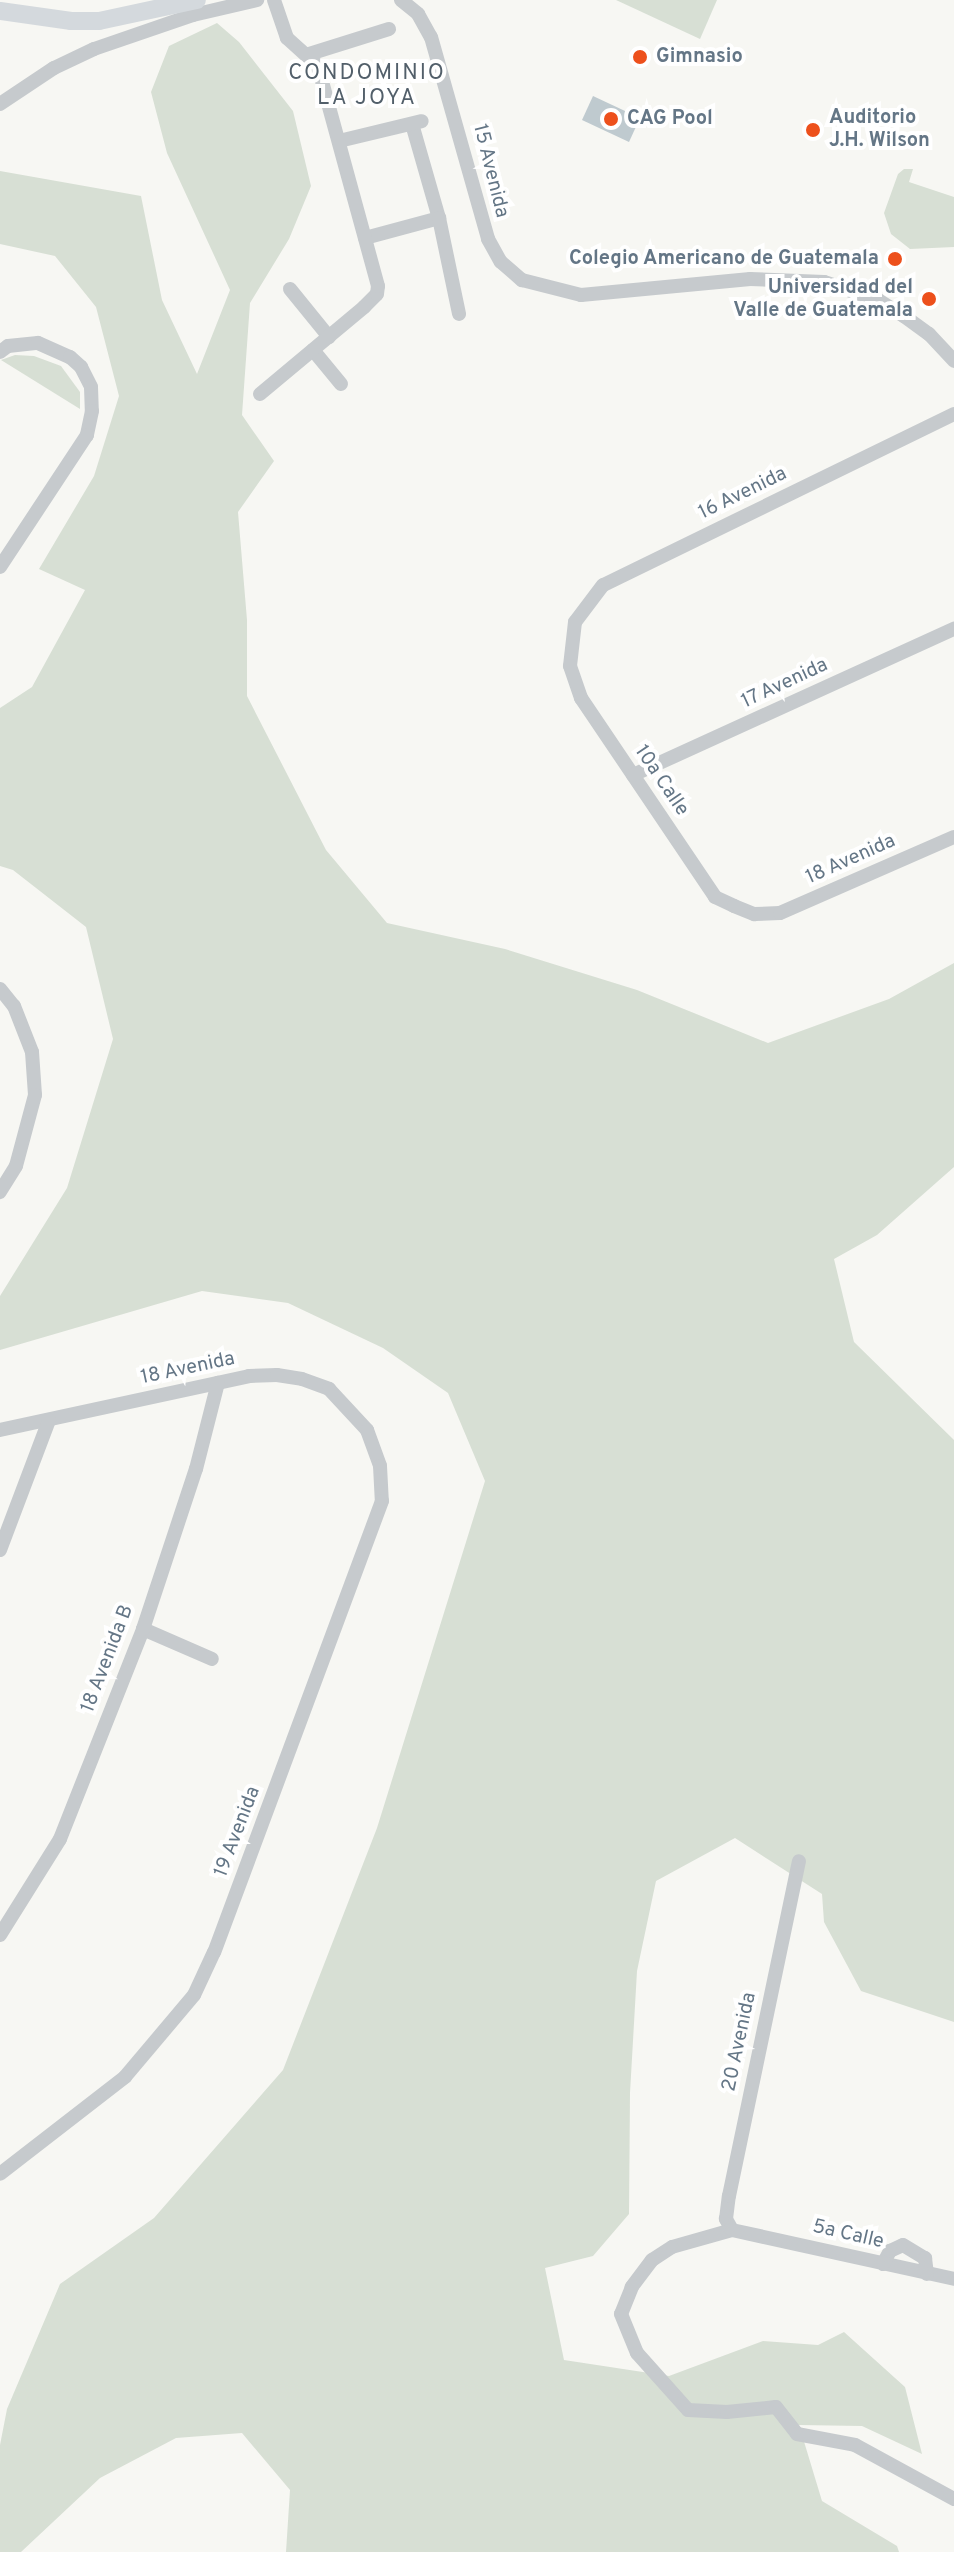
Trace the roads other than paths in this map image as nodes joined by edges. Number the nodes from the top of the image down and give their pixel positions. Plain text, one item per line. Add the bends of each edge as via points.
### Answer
1 (26, 0) edge
2 (197, 0) edge
3 (257, 0) edge
4 (274, 0) edge
5 (401, 0) edge
6 (0, 11) edge
7 (0, 22) edge
8 (389, 29) dead end
9 (306, 55) junction
10 (0, 104) edge
11 (339, 141) junction
12 (439, 218) junction
13 (365, 238) junction
14 (290, 289) dead end
15 (459, 314) dead end
16 (329, 337) junction
17 (313, 350) junction
18 (0, 352) edge
19 (954, 361) edge
20 (341, 384) dead end
21 (260, 394) dead end
22 (954, 414) edge
23 (0, 567) edge
24 (954, 629) edge
25 (572, 635) joint
26 (633, 775) junction
27 (954, 837) edge
28 (764, 914) joint
29 (0, 989) edge
30 (0, 1192) edge
31 (218, 1383) junction
32 (49, 1420) junction
33 (0, 1430) edge
34 (367, 1430) joint
35 (0, 1550) edge
36 (143, 1629) junction
37 (212, 1659) dead end
38 (799, 1861) dead end
39 (0, 1935) edge
40 (0, 2174) edge
41 (732, 2230) junction
42 (883, 2264) junction
43 (927, 2274) junction
44 (954, 2279) edge
45 (954, 2499) edge

1 - 7 main road
2 - 6 main road via 99,21
3 - 10 street via 193,15 94,49
4 - 9 street via 287,38
5 - 19 street, 15 Avenida via 418,14 431,37 488,239 501,262 522,280 581,295 802,279 878,300 929,334
8 - 9 street
9 - 11 street via 318,66
11 - 12 street via 417,123
11 - 13 street
12 - 13 street
12 - 15 street
13 - 16 street via 377,294
14 - 16 street
16 - 17 street
17 - 20 street
17 - 21 street
18 - 23 street via 38,343 59,351 81,367 91,387 92,411 87,435
22 - 25 street, 16 Avenida via 603,585 582,609
24 - 26 street, 17 Avenida
25 - 26 street, 10a Calle via 574,684
26 - 28 street, 10a Calle via 715,897
27 - 28 street, 18 Avenida via 780,913
29 - 30 street via 14,1006 32,1052 35,1095 16,1166
31 - 32 street, 18 Avenida
31 - 34 street, 18 Avenida via 277,1375 302,1379 329,1389
31 - 36 street, 18 Avenida B via 196,1469
32 - 33 street, 18 Avenida
32 - 35 street
34 - 40 street, 19 Avenida via 380,1466 382,1501 194,1995 125,2077
36 - 37 street
36 - 39 street, 18 Avenida B via 60,1839
38 - 41 street, 20 Avenida via 729,2196 726,2219
41 - 42 street, 5a Calle
41 - 45 street via 672,2247 652,2260 621,2314 637,2353 688,2410 776,2407 797,2434 855,2445
42 - 43 street, 5a Calle
42 - 43 street via 890,2251 903,2245 925,2258
43 - 44 street, 5a Calle

